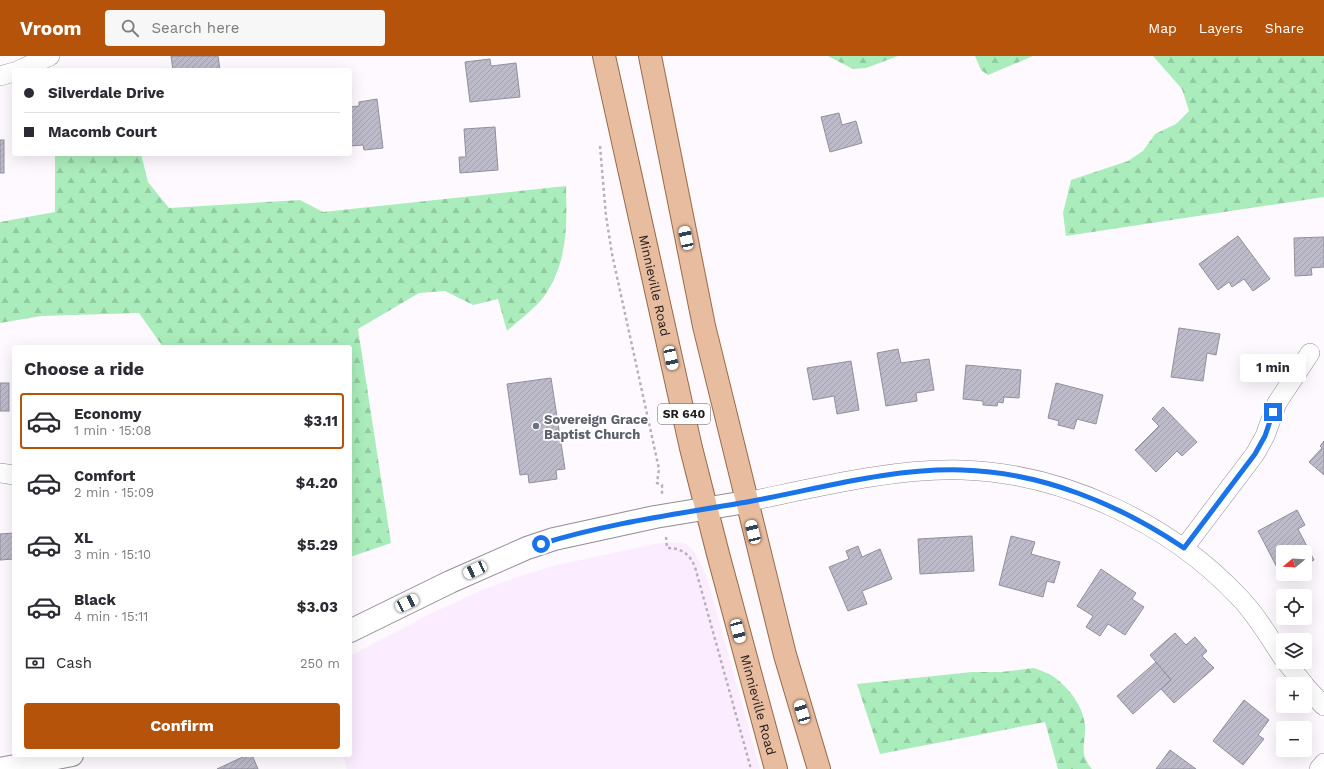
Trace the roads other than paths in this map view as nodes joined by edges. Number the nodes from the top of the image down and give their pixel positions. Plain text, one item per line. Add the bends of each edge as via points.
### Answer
1 (50, 56) edge
2 (604, 56) edge
3 (650, 56) edge
4 (23, 68) edge
5 (12, 73) edge
6 (0, 76) edge
7 (1310, 353) dead end
8 (0, 473) edge
9 (12, 475) edge
10 (746, 502) junction
11 (707, 508) junction
12 (1184, 548) junction
13 (352, 630) edge
14 (1276, 647) edge
15 (1291, 669) edge
16 (1298, 677) edge
17 (1312, 693) edge
18 (1324, 706) edge
19 (62, 757) edge
20 (1324, 762) edge
21 (0, 769) edge
22 (776, 769) edge
23 (819, 769) edge
24 (1319, 769) edge

1 - 4 street
2 - 11 main road, Minnieville Road / SR 640 via 691,448
3 - 10 main road, SR 640 via 704,326
5 - 6 street
7 - 12 street via 1277,403 1265,436 1255,454
8 - 9 street
10 - 11 street
10 - 12 street via 855,480 962,470 1049,484 1131,515
10 - 23 main road, SR 640 via 785,655
11 - 13 street via 655,517 527,548
11 - 22 main road, Minnieville Road / SR 640
12 - 14 street via 1239,597
15 - 16 street
17 - 18 street
19 - 21 street
20 - 24 street

